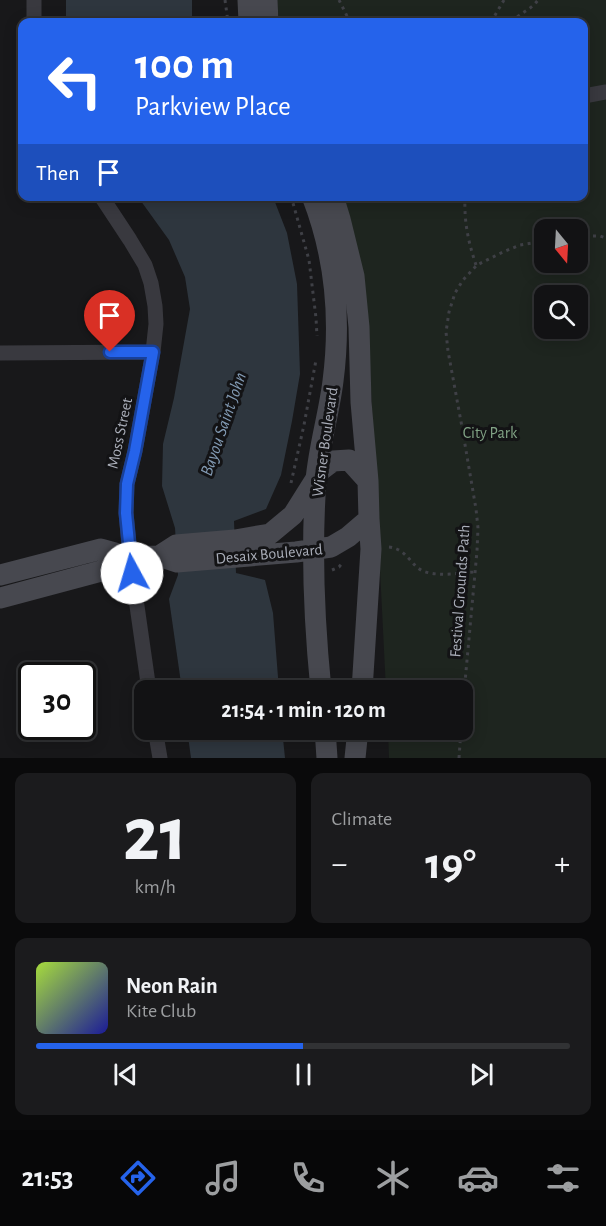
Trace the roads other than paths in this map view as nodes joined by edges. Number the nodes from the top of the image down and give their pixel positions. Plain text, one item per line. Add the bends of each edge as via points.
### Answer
1 (34, 0) edge
2 (248, 0) edge
3 (267, 0) edge
4 (34, 18) edge
5 (249, 18) edge
6 (268, 18) edge
7 (606, 92) edge
8 (588, 95) edge
9 (104, 201) edge
10 (313, 201) edge
11 (335, 201) edge
12 (153, 352) junction
13 (0, 353) edge
14 (317, 476) junction
15 (368, 480) junction
16 (369, 519) junction
17 (236, 548) junction
18 (314, 550) junction
19 (130, 557) junction
20 (0, 575) edge
21 (0, 598) edge
22 (147, 680) edge
23 (320, 680) edge
24 (363, 680) edge
25 (157, 740) edge
26 (326, 740) edge
27 (357, 740) edge
28 (160, 758) edge
29 (327, 758) edge
30 (355, 758) edge

1 - 4 street
2 - 5 street
3 - 6 street
7 - 8 street
9 - 12 street, Moss Street via 145,265 156,324
10 - 14 street, Wisner Boulevard via 331,260 336,349
11 - 15 street, Wisner Boulevard via 354,276
12 - 13 street
12 - 19 street, Moss Street via 127,484
14 - 15 street via 333,462 349,460
14 - 17 street, Desaix Boulevard via 293,515 270,534
14 - 18 street, Wisner Boulevard
15 - 16 street, Wisner Boulevard
16 - 18 street, Desaix Boulevard via 331,547
16 - 24 street, Wisner Boulevard via 372,549
17 - 18 street, Desaix Boulevard
17 - 19 street, Desaix Boulevard
18 - 23 street, Wisner Boulevard
19 - 20 street, Desaix Boulevard via 101,549
19 - 21 street, Desaix Boulevard via 101,571
19 - 22 street, Moss Street
25 - 28 street
26 - 29 street
27 - 30 street

